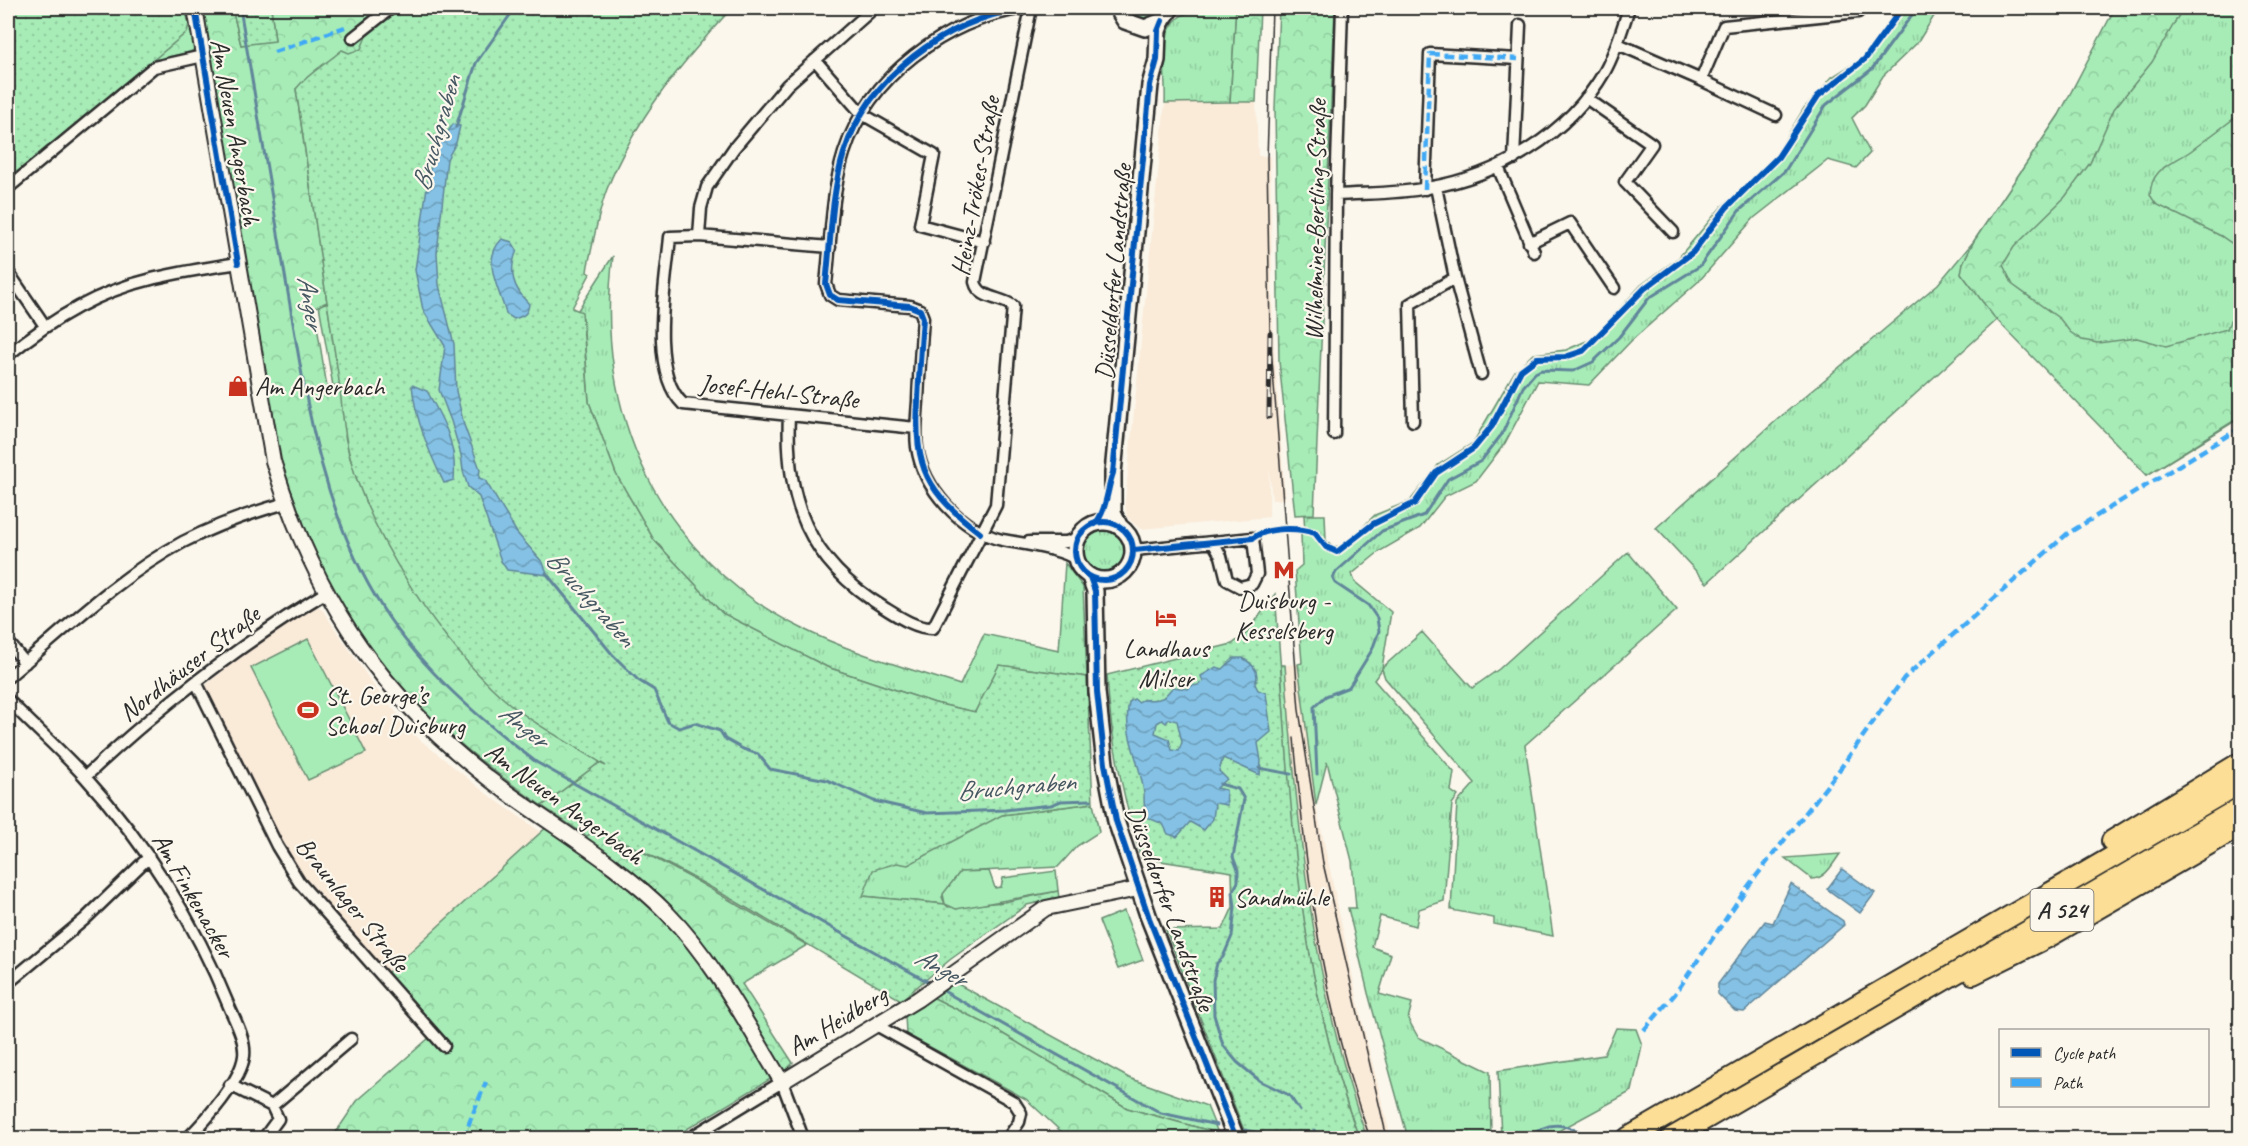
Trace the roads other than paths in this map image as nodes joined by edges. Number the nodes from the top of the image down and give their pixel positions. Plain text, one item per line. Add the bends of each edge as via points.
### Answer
1 (195, 8) edge
2 (391, 8) edge
3 (873, 8) edge
4 (1023, 8) edge
5 (1031, 8) edge
6 (1116, 8) edge
7 (1171, 8) edge
8 (1342, 8) edge
9 (1629, 8) edge
10 (1858, 10) edge
11 (1162, 21) junction
12 (1520, 25) dead end
13 (1140, 28) junction
14 (353, 38) dead end
15 (1618, 44) junction
16 (203, 56) junction
17 (1518, 59) junction
18 (815, 60) junction
19 (1701, 80) junction
20 (1150, 85) junction
21 (1586, 98) junction
22 (862, 114) junction
23 (1776, 115) dead end
24 (1514, 159) junction
25 (1498, 167) junction
26 (8, 188) edge
27 (1431, 188) junction
28 (1336, 195) junction
29 (1673, 232) dead end
30 (699, 236) junction
31 (984, 242) junction
32 (830, 247) junction
33 (238, 263) junction
34 (8, 272) edge
35 (1455, 278) junction
36 (1614, 288) dead end
37 (45, 326) junction
38 (8, 355) edge
39 (1480, 374) dead end
40 (789, 415) junction
41 (1413, 421) dead end
42 (916, 428) junction
43 (1334, 434) dead end
44 (1113, 473) junction
45 (286, 503) junction
46 (1095, 524) junction
47 (1120, 527) junction
48 (980, 533) junction
49 (1078, 538) junction
50 (1213, 542) junction
51 (1025, 543) junction
52 (1134, 550) junction
53 (1076, 560) junction
54 (1090, 576) junction
55 (1113, 579) junction
56 (326, 593) junction
57 (1097, 635) junction
58 (8, 642) edge
59 (25, 663) junction
60 (8, 677) edge
61 (196, 682) junction
62 (8, 700) edge
63 (2241, 763) edge
64 (85, 777) junction
65 (2241, 783) edge
66 (2241, 808) edge
67 (2241, 826) edge
68 (2241, 838) edge
69 (2189, 856) junction
70 (149, 857) junction
71 (1138, 889) junction
72 (2005, 918) junction
73 (8, 983) edge
74 (1886, 1014) junction
75 (876, 1024) junction
76 (351, 1039) dead end
77 (444, 1046) dead end
78 (782, 1082) junction
79 (230, 1085) junction
80 (272, 1106) junction
81 (188, 1138) edge
82 (264, 1138) edge
83 (690, 1138) edge
84 (803, 1138) edge
85 (1008, 1138) edge
86 (1236, 1138) edge
87 (1628, 1138) edge
88 (1672, 1138) edge

1 - 16 street, Am Neuen Angerbach
2 - 14 street
3 - 18 street
4 - 22 street via 978,19 933,40 901,67
5 - 31 street, Heinz-Trökes-Straße
6 - 13 main road via 1125,21
7 - 11 main road
8 - 28 street, Wilhelmine-Bertling-Straße
9 - 15 street
10 - 19 street via 1724,26
11 - 13 main road
11 - 20 main road, Düsseldorfer Landstraße
12 - 17 street
13 - 20 main road, Düsseldorfer Landstraße via 1147,42
15 - 19 street
15 - 21 street
16 - 26 street via 154,67
16 - 33 street, Am Neuen Angerbach
17 - 24 street
17 - 27 street via 1430,54
18 - 22 street
18 - 30 street via 764,109 716,172 701,208
19 - 23 street
20 - 44 main road, Düsseldorfer Landstraße
21 - 24 street via 1564,123
21 - 29 street via 1652,144 1625,182
22 - 31 street via 934,155 920,225
22 - 32 street via 844,153
24 - 25 street
25 - 27 street
25 - 36 street via 1532,248 1570,223
27 - 28 street
27 - 35 street
28 - 43 street, Wilhelmine-Bertling-Straße
30 - 32 street, Josef-Hehl-Straße
30 - 40 street, Josef-Hehl-Straße via 669,237 662,349 669,384 683,404
31 - 48 street, Heinz-Trökes-Straße via 976,289 1005,300 1013,306 1014,316 996,505
32 - 42 street via 826,284 830,295 838,300 920,310 923,318
33 - 37 street via 146,280 98,298
33 - 45 street, Am Neuen Angerbach via 270,448
34 - 37 street
35 - 39 street
35 - 41 street via 1410,304
37 - 38 street
40 - 42 street, Josef-Hehl-Straße
40 - 48 street, Heinz-Trökes-Straße via 789,470 801,514 824,555 863,595 915,624 933,628
42 - 48 street via 917,448 937,493 953,512
44 - 46 main road, Düsseldorfer Landstraße via 1103,511
44 - 47 main road, Düsseldorfer Landstraße via 1113,513
45 - 56 street, Am Neuen Angerbach
45 - 59 street via 226,522 161,555 98,601
46 - 47 main road via 1107,522
46 - 49 main road
47 - 52 main road via 1130,536
48 - 51 street
49 - 51 street
49 - 53 main road
50 - 50 street via 1227,580 1240,587 1252,584 1257,574 1253,538
50 - 52 street
51 - 53 street via 1065,552
52 - 55 main road via 1128,568
53 - 54 main road
54 - 55 main road
54 - 57 main road, Düsseldorfer Landstraße via 1095,591
55 - 57 main road, Düsseldorfer Landstraße via 1104,592
56 - 61 street, Nordhäuser Straße via 249,642
56 - 78 street, Am Neuen Angerbach via 378,673 431,730 472,767 630,879 668,914 717,975
57 - 71 main road, Düsseldorfer Landstraße via 1097,692 1110,792
58 - 59 street
59 - 60 street
61 - 64 street, Nordhäuser Straße
61 - 77 street, Braunlager Straße via 277,846 299,882
62 - 64 street, Am Finkenacker
63 - 72 highway via 2110,843
64 - 70 street, Am Finkenacker
65 - 72 highway, A 524
66 - 74 highway, A 524
67 - 69 highway
68 - 69 highway
69 - 74 highway via 1998,963
70 - 73 street via 85,919
70 - 79 street, Am Finkenacker via 210,965 244,1044 243,1062
71 - 75 street, Am Heidberg via 1046,908
71 - 86 main road, Düsseldorfer Landstraße
72 - 87 highway, A 524
74 - 88 highway, A 524
75 - 78 street, Am Heidberg
75 - 85 street via 1014,1102 1021,1113
76 - 80 street
78 - 83 street, Am Heidberg
78 - 84 street
79 - 80 street
79 - 81 street, Am Finkenacker
80 - 82 street via 278,1119

